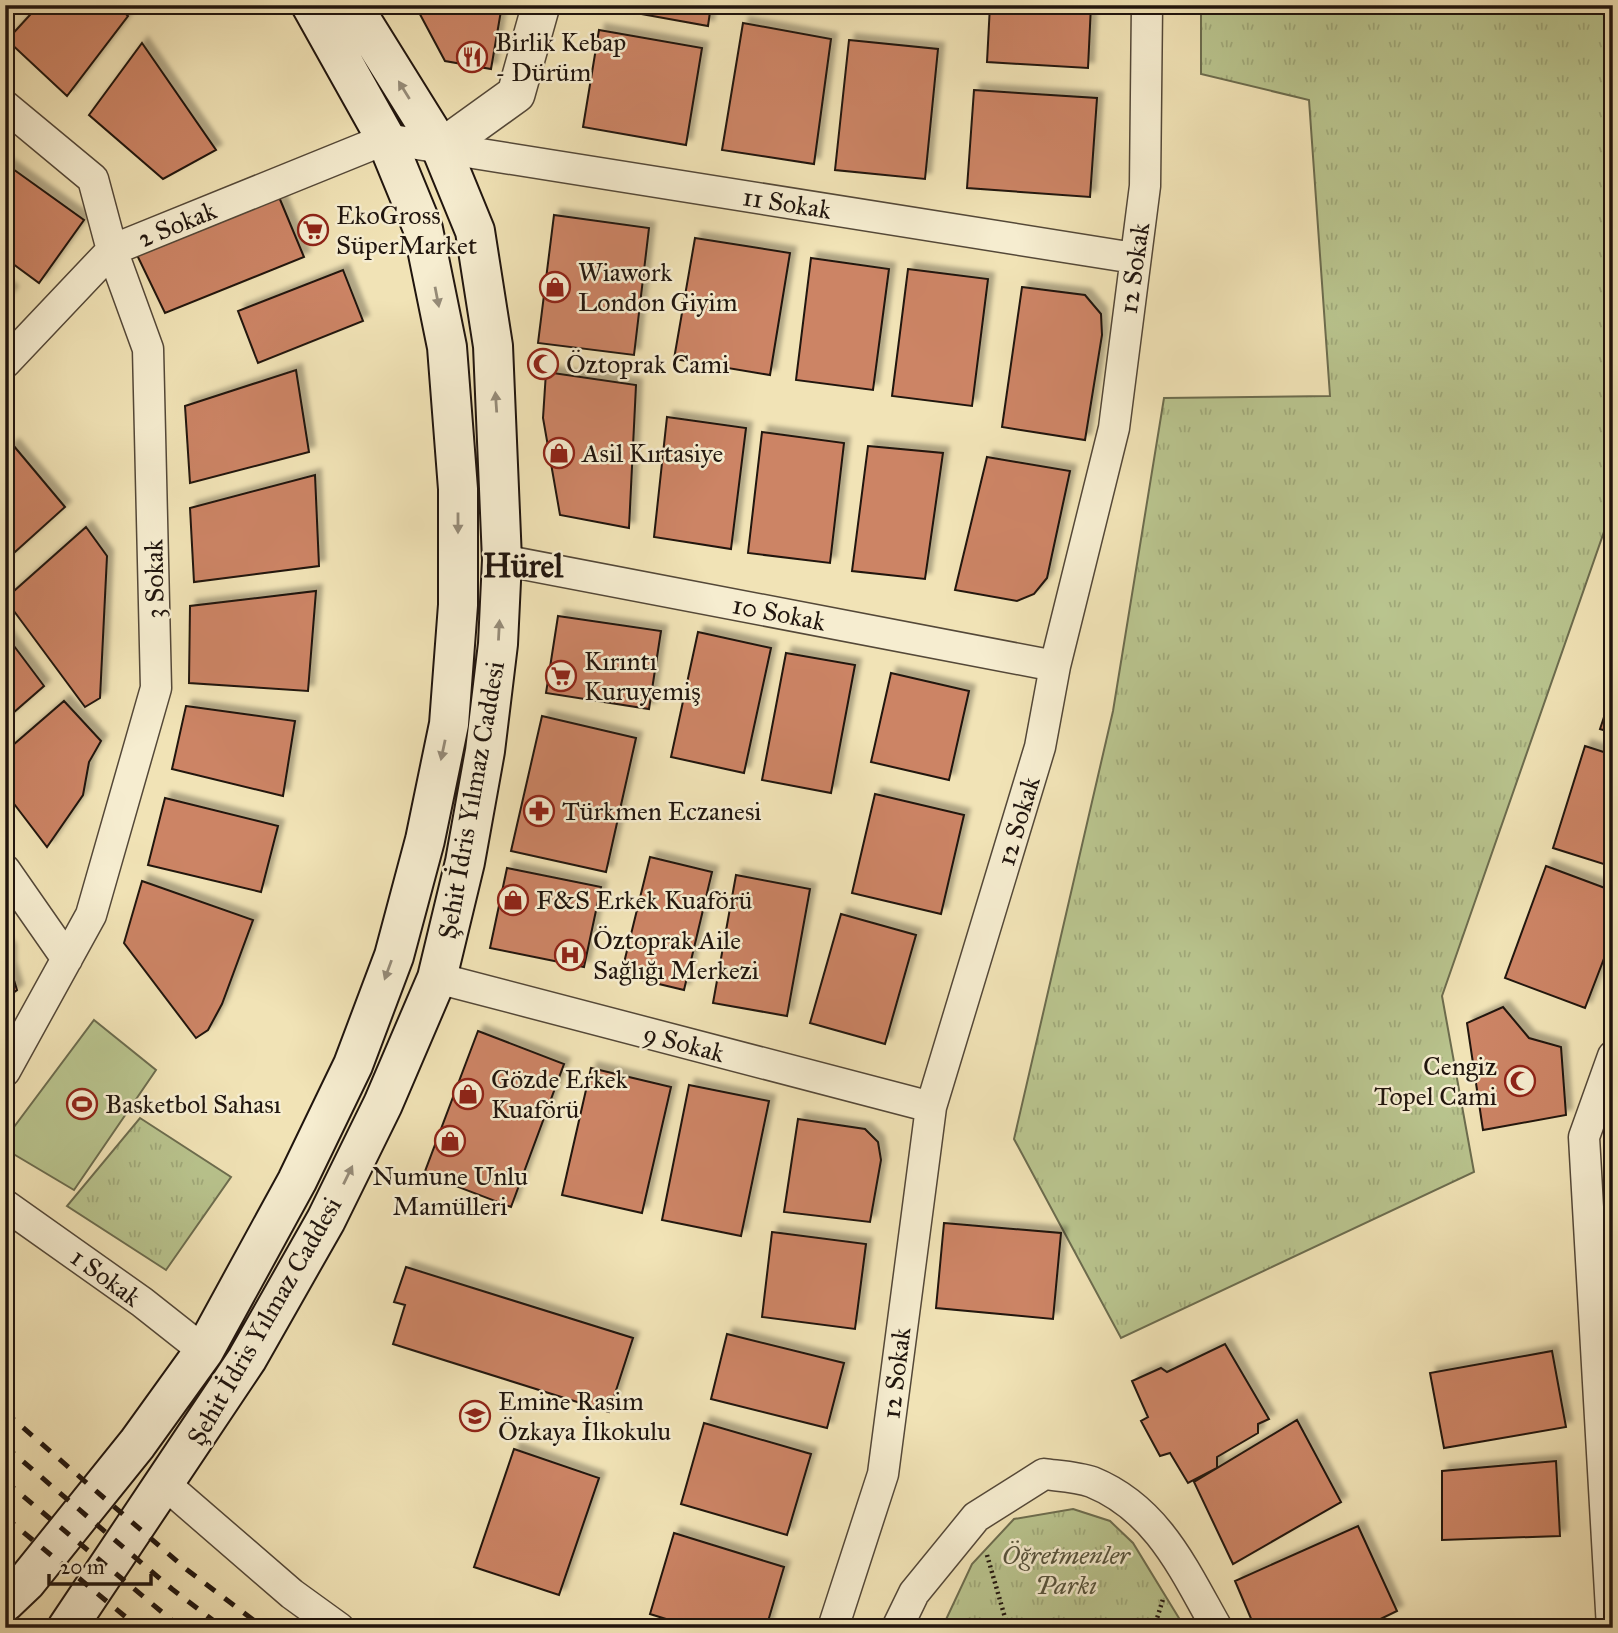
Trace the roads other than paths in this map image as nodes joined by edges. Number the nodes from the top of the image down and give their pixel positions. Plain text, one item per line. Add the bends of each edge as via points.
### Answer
1 (311, 5) edge
2 (352, 5) edge
3 (541, 5) edge
4 (1147, 5) edge
5 (5, 106) edge
6 (386, 139) junction
7 (441, 148) junction
8 (112, 250) junction
9 (1134, 258) junction
10 (5, 363) edge
11 (502, 560) junction
12 (1055, 666) junction
13 (5, 870) edge
14 (67, 959) junction
15 (437, 978) junction
16 (1613, 1056) edge
17 (5, 1071) edge
18 (931, 1107) junction
19 (5, 1205) edge
20 (204, 1351) junction
21 (166, 1485) junction
22 (5, 1602) edge
23 (67, 1628) edge
24 (339, 1628) edge
25 (833, 1628) edge
26 (897, 1628) edge
27 (1217, 1628) edge
28 (1612, 1628) edge

1 - 6 main road, Şehit İdris Yılmaz Caddesi
7 -> 2 main road, Şehit İdris Yılmaz Caddesi
3 - 7 street via 516,94
4 - 9 street, 12 Sokak via 1145,186
5 - 8 street, 3 Sokak via 93,179
6 - 7 street, 11 Sokak
6 - 8 street, 2 Sokak
6 -> 20 main road, Şehit İdris Yılmaz Caddesi via 423,229 447,347 458,489 458,605 449,724 394,956 353,1065 298,1181
7 - 9 street, 11 Sokak
11 -> 7 main road, Şehit İdris Yılmaz Caddesi via 493,346 475,231
8 - 10 street, 2 Sokak
8 - 14 street, 3 Sokak via 148,349 156,688 91,915
9 - 12 street, 12 Sokak via 1114,428
11 - 12 street, 10 Sokak
15 -> 11 main road, Şehit İdris Yılmaz Caddesi via 485,751
12 - 18 street, 12 Sokak via 1040,747
13 - 14 street
14 - 17 street, 3 Sokak
15 - 18 street, 9 Sokak
21 -> 15 main road, Şehit İdris Yılmaz Caddesi via 247,1359 326,1220
16 - 28 street via 1584,1137
18 - 25 street, 12 Sokak via 883,1474
19 - 20 street, 1 Sokak
20 - 22 main road, Şehit İdris Yılmaz Caddesi via 128,1455
21 - 23 main road, Şehit İdris Yılmaz Caddesi
21 - 24 street via 292,1594
26 - 27 street via 914,1593 976,1517 1044,1474 1091,1482 1136,1506 1168,1541

